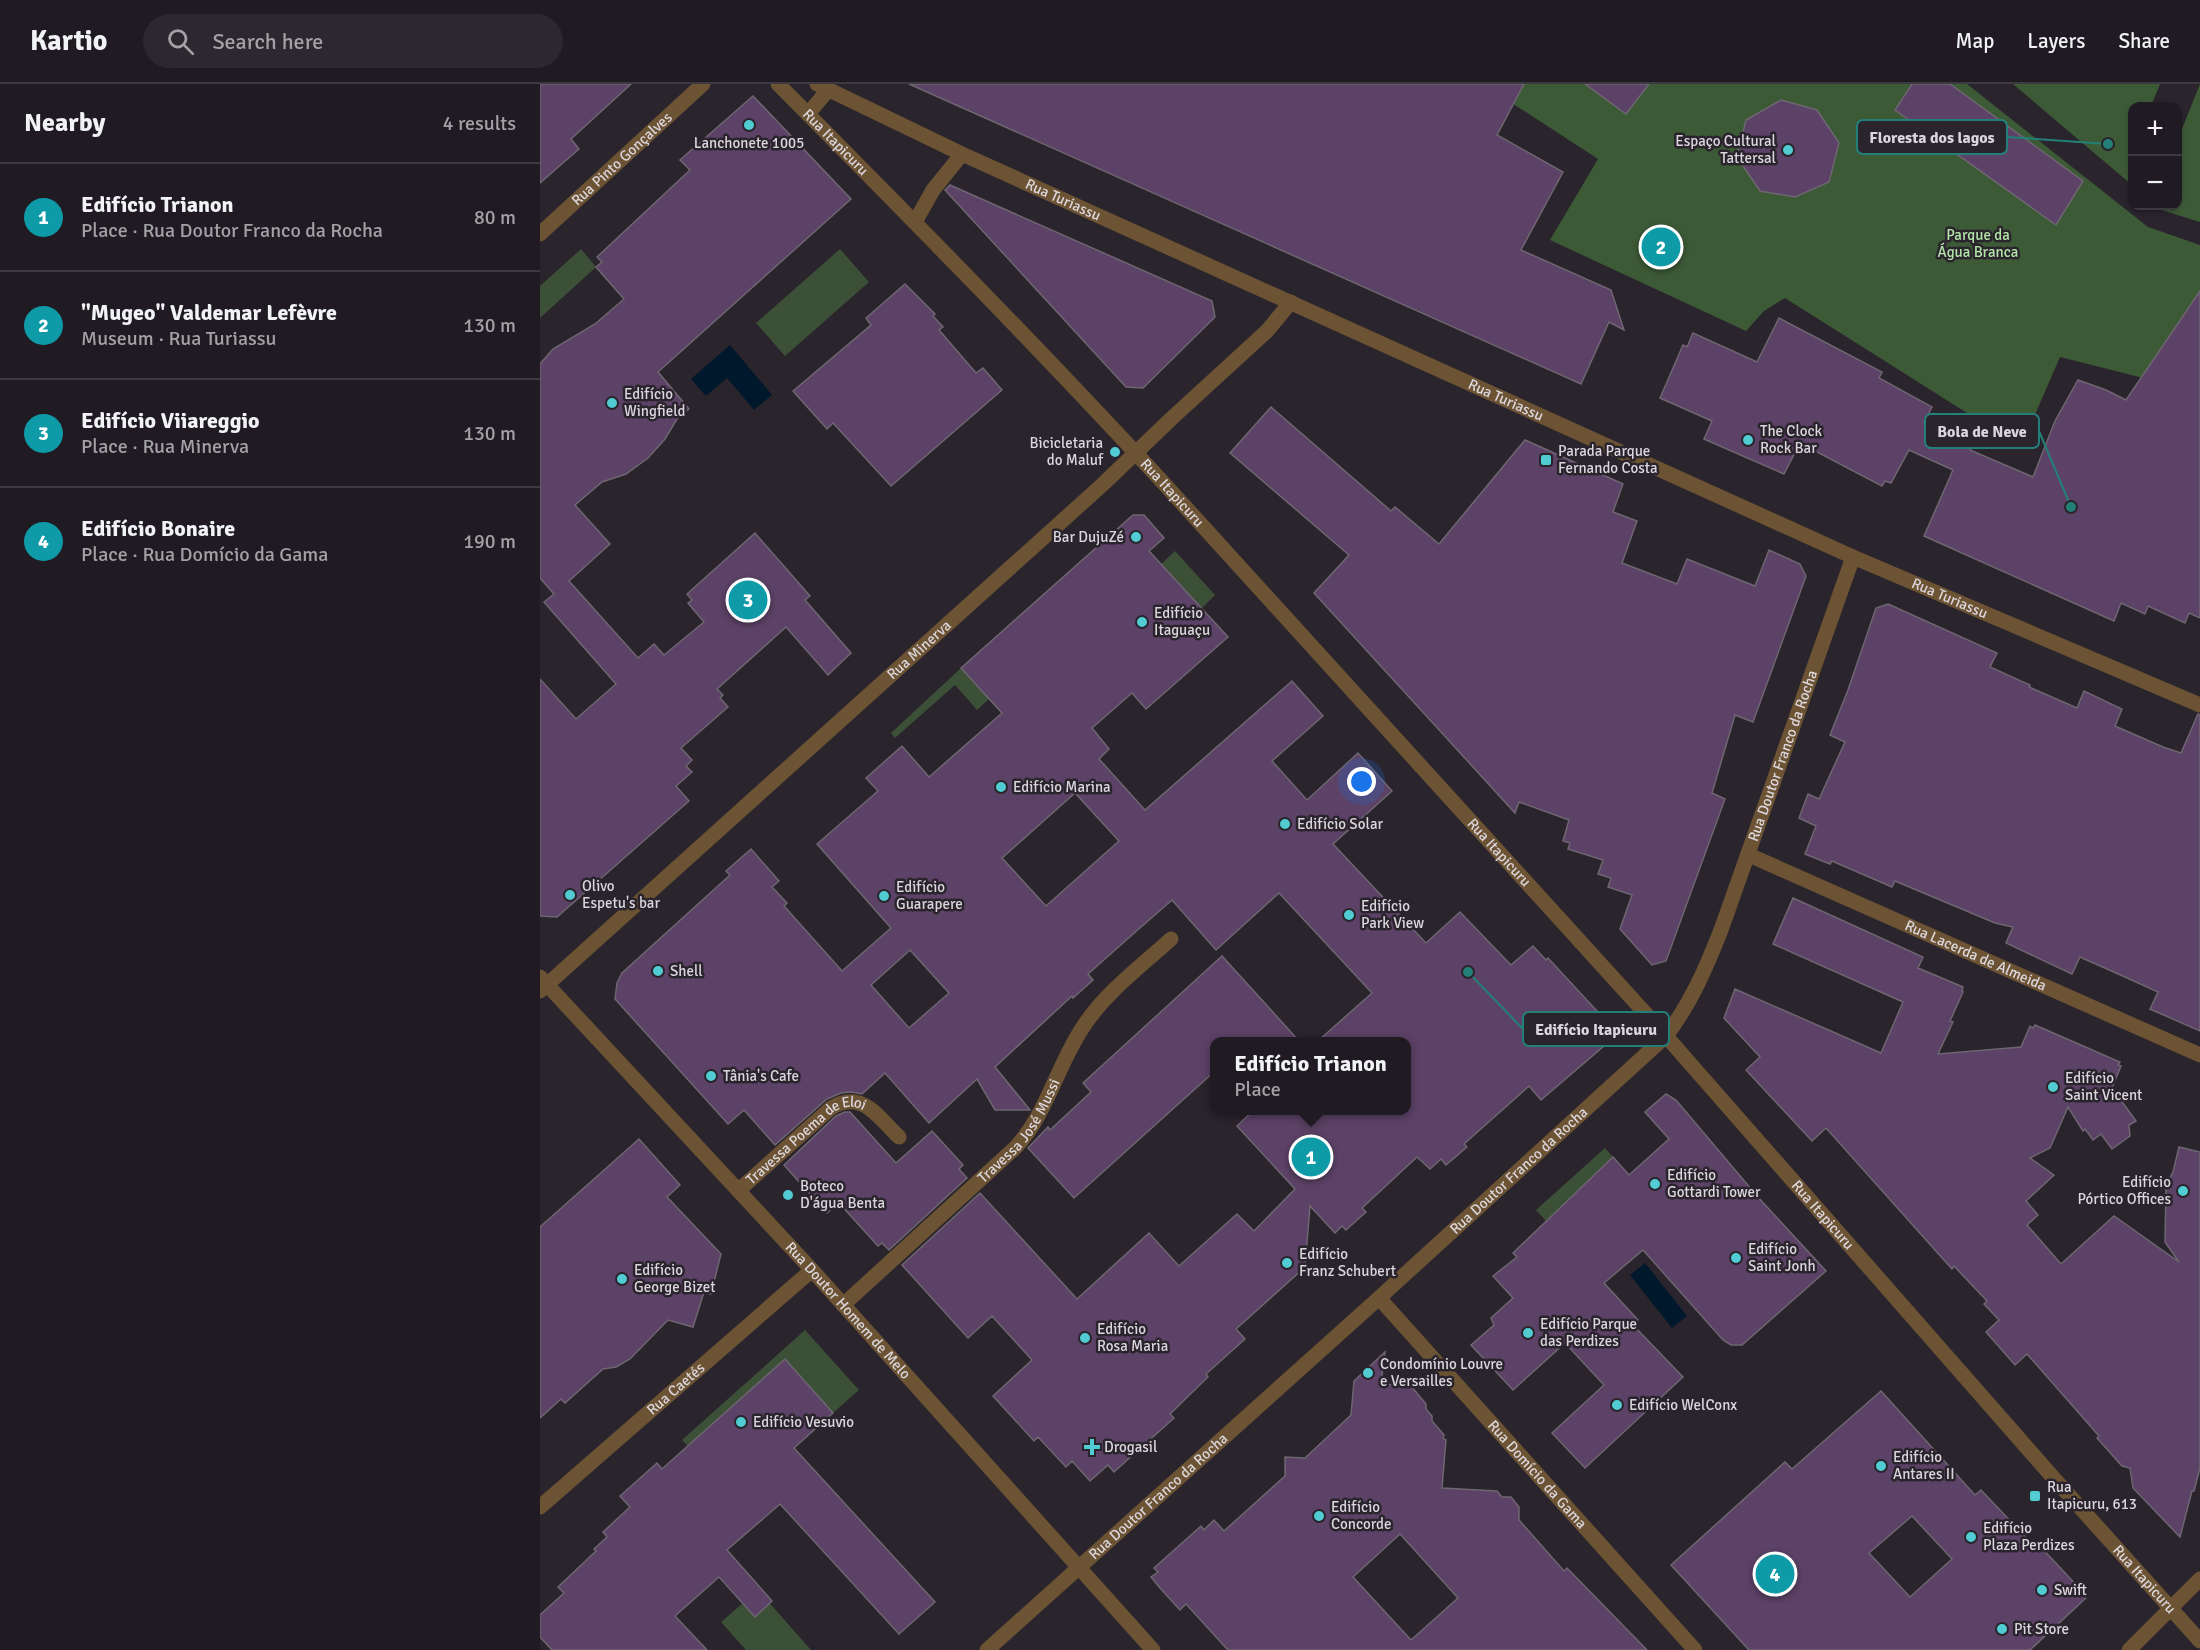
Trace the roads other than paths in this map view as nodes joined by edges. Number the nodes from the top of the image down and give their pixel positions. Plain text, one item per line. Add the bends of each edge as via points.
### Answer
1 (703, 84) edge
2 (778, 84) edge
3 (823, 87) edge
4 (808, 114) junction
5 (962, 154) junction
6 (915, 222) junction
7 (540, 234) edge
8 (1290, 302) junction
9 (1136, 453) junction
10 (1852, 557) junction
11 (2200, 705) edge
12 (1749, 855) junction
13 (1171, 939) dead end
14 (542, 984) edge
15 (1666, 1036) junction
16 (2200, 1055) edge
17 (899, 1137) dead end
18 (738, 1190) junction
19 (812, 1270) junction
20 (1379, 1298) junction
21 (843, 1305) junction
22 (540, 1507) edge
23 (1080, 1567) junction
24 (2200, 1579) edge
25 (2170, 1608) junction
26 (2200, 1641) edge
27 (987, 1650) edge
28 (1153, 1650) edge
29 (1695, 1650) edge
30 (2129, 1650) edge

1 - 7 street, Rua Pinto Gonçalves
2 - 4 street, Rua Itapicuru
3 - 4 street
3 - 5 street, Rua Turiassu
4 - 6 street, Rua Itapicuru
5 - 6 street via 933,190
5 - 8 street, Rua Turiassu
6 - 9 street, Rua Itapicuru
8 - 9 street, Rua Minerva via 1267,331
8 - 10 street, Rua Turiassu
9 - 14 street, Rua Minerva
9 - 15 street, Rua Itapicuru
10 - 11 street, Rua Turiassu
10 - 12 street, Rua Doutor Franco da Rocha
12 - 15 street, Rua Doutor Franco da Rocha via 1703,976
12 - 16 street, Rua Lacerda de Almeida
13 - 21 street, Travessa José Mussi via 1114,991 1083,1026 1029,1132
14 - 18 street, Rua Doutor Homem de Melo
15 - 20 street, Rua Doutor Franco da Rocha
15 - 25 street, Rua Itapicuru
17 - 18 street, Travessa Poema de Eloi via 862,1103 846,1100 831,1108
18 - 19 street, Rua Doutor Homem de Melo
19 - 21 street, Rua Doutor Homem de Melo
19 - 22 street, Rua Caetés
20 - 23 street, Rua Doutor Franco da Rocha
20 - 29 street, Rua Domício da Gama
21 - 23 street, Rua Doutor Homem de Melo
23 - 27 street, Rua Doutor Franco da Rocha
23 - 28 street, Rua Doutor Homem de Melo
24 - 25 street
25 - 26 street, Rua Itapicuru
25 - 30 street

